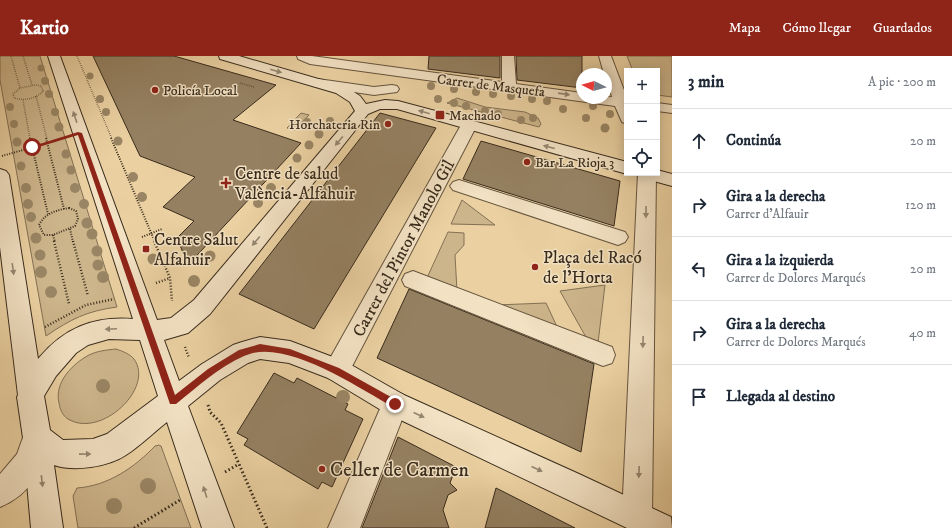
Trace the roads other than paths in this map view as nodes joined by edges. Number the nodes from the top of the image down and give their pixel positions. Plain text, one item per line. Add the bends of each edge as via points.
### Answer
1 (54, 56) edge
2 (225, 56) edge
3 (303, 56) edge
4 (508, 56) edge
5 (605, 56) edge
6 (240, 58) edge
7 (400, 73) junction
8 (315, 82) junction
9 (509, 87) junction
10 (392, 88) junction
11 (576, 96) edge
12 (612, 101) edge
13 (624, 103) edge
14 (398, 105) junction
15 (660, 107) edge
16 (672, 109) edge
17 (364, 111) junction
18 (469, 125) junction
19 (624, 167) edge
20 (0, 175) edge
21 (646, 176) edge
22 (657, 176) edge
23 (672, 180) edge
24 (459, 186) dead end
25 (618, 238) dead end
26 (413, 280) dead end
27 (150, 331) junction
28 (603, 355) dead end
29 (336, 370) junction
30 (30, 397) junction
31 (173, 401) junction
32 (395, 404) junction
33 (37, 438) junction
34 (0, 492) edge
35 (649, 523) edge
36 (48, 528) edge
37 (218, 528) edge
38 (344, 528) edge

27 -> 1 street via 131,283
2 - 6 street
3 - 7 street, Carrer de Masquefa via 310,60
4 - 9 street
5 - 13 street
6 -> 8 street
7 - 9 street, Carrer de Masquefa
7 - 10 street
8 - 10 street via 374,91
8 - 17 street via 347,93
9 -> 11 street, Carrer de Masquefa
10 - 14 street via 393,98
12 - 13 street
14 - 17 street via 382,104
18 -> 14 street
15 - 16 street
17 -> 27 street via 202,307 177,326
19 -> 18 street
18 - 29 street, Carrer del Pintor Manolo Gil
20 -> 30 street
21 -> 35 street
22 - 23 street
24 - 25 street
26 - 28 street
27 -> 30 street via 126,328 87,333 55,356 41,374
27 - 31 street
29 - 31 street via 290,352 260,348 242,353 211,372
29 - 32 street
30 - 33 street
33 -> 31 street via 52,450 63,454 93,453 115,446
37 -> 31 street
32 -> 35 street
32 - 38 street
33 - 34 street via 29,462 12,483
33 -> 36 street

